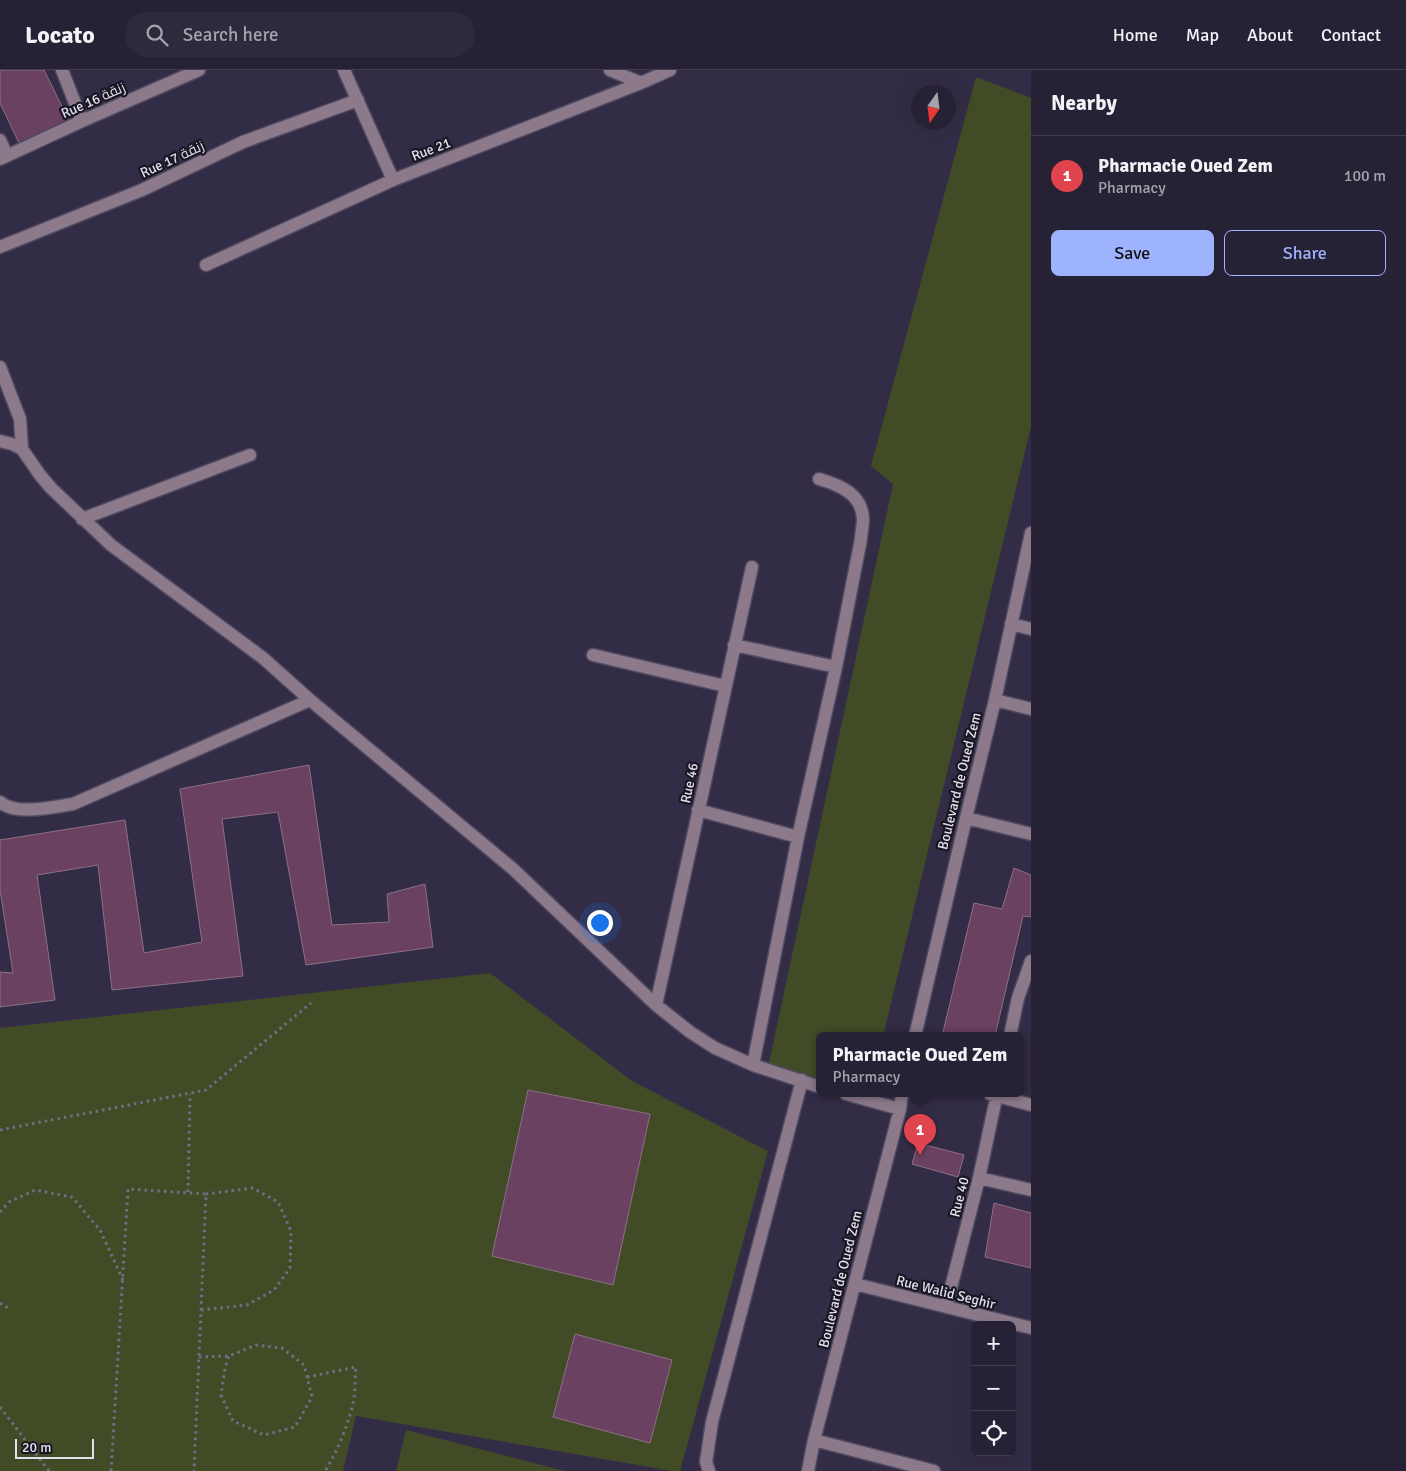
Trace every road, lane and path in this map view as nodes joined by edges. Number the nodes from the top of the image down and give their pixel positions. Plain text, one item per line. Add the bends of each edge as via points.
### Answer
1 (62, 70) edge
2 (199, 70) edge
3 (344, 70) edge
4 (610, 70) edge
5 (670, 70) edge
6 (641, 83) junction
7 (358, 100) junction
8 (82, 121) junction
9 (0, 140) edge
10 (4, 157) edge
11 (393, 180) junction
12 (0, 247) edge
13 (206, 265) dead end
14 (0, 367) edge
15 (0, 441) edge
16 (22, 449) junction
17 (250, 455) dead end
18 (819, 479) dead end
19 (82, 519) junction
20 (1030, 537) edge
21 (752, 567) dead end
22 (1011, 624) junction
23 (1031, 629) edge
24 (734, 646) junction
25 (593, 655) dead end
26 (836, 667) junction
27 (725, 686) junction
28 (310, 700) junction
29 (995, 700) junction
30 (1031, 709) edge
31 (0, 802) edge
32 (698, 810) junction
33 (966, 818) junction
34 (1031, 834) edge
35 (798, 837) junction
36 (1031, 961) edge
37 (311, 1003) dead end
38 (656, 1005) junction
39 (916, 1032) edge
40 (1011, 1032) edge
41 (753, 1065) junction
42 (802, 1080) junction
43 (816, 1085) edge
44 (190, 1094) junction
45 (857, 1097) edge
46 (902, 1097) edge
47 (993, 1097) edge
48 (1004, 1097) edge
49 (1031, 1105) edge
50 (900, 1109) junction
51 (0, 1130) edge
52 (979, 1178) junction
53 (1031, 1190) edge
54 (188, 1192) junction
55 (206, 1194) junction
56 (0, 1212) edge
57 (123, 1280) junction
58 (854, 1284) junction
59 (0, 1303) edge
60 (946, 1307) junction
61 (8, 1308) dead end
62 (201, 1310) junction
63 (1031, 1328) edge
64 (229, 1356) junction
65 (199, 1357) junction
66 (308, 1377) junction
67 (0, 1407) edge
68 (814, 1440) junction
69 (49, 1471) edge
70 (111, 1471) edge
71 (194, 1471) edge
72 (325, 1471) edge
73 (708, 1471) edge
74 (808, 1471) edge
75 (934, 1471) edge

1 - 8 street
2 - 8 street, Rue 16 زنقة
3 - 7 street
4 - 6 street
5 - 6 street, Rue 21
6 - 11 street, Rue 21
7 - 11 street
7 - 12 street, Rue 17 زنقة via 243,142 142,190
8 - 10 street, Rue 16 زنقة
9 - 10 street
11 - 13 street, Rue 21
14 - 16 street via 20,419
15 - 16 street
16 - 19 street via 40,476
17 - 19 street
18 - 26 street via 838,484 855,496 863,519
19 - 28 street via 111,545 263,658
20 - 22 street, Boulevard de Oued Zem
21 - 24 street, Rue 46
22 - 23 street
22 - 29 street, Boulevard de Oued Zem
24 - 26 street
24 - 27 street, Rue 46
25 - 27 street
26 - 35 street
27 - 32 street, Rue 46
28 - 31 street via 73,804 18,810
28 - 38 street via 513,869
29 - 30 street
29 - 33 street, Boulevard de Oued Zem
32 - 35 street
32 - 38 street, Rue 46
33 - 34 street
33 - 39 street, Boulevard de Oued Zem
35 - 41 street
36 - 40 street
37 - 44 path via 206,1090
38 - 41 street via 715,1048
41 - 42 street
42 - 43 street
42 - 73 street via 712,1422 706,1462
44 - 51 path
44 - 54 path
45 - 50 street
46 - 50 street, Boulevard de Oued Zem
47 - 52 street, Rue 40
48 - 49 street
50 - 58 street, Boulevard de Oued Zem
52 - 53 street
52 - 60 street, Rue 40
54 - 55 path
54 - 57 path via 128,1189
55 - 62 path
55 - 62 path via 253,1188 278,1202 291,1231 290,1268 274,1290 247,1305
56 - 57 path via 9,1202 35,1190 72,1197 100,1230
57 - 70 path
58 - 60 street, Rue Walid Seghir
58 - 68 street, Boulevard de Oued Zem
59 - 61 path
60 - 63 street, Rue Walid Seghir
62 - 65 path
64 - 65 path
64 - 66 path via 256,1345 282,1348 304,1365
64 - 66 path via 220,1395 233,1421 264,1435 295,1427 312,1397
65 - 71 path
66 - 72 path via 356,1368 354,1400 343,1434
67 - 69 path
68 - 74 street, Boulevard de Oued Zem
68 - 75 street

